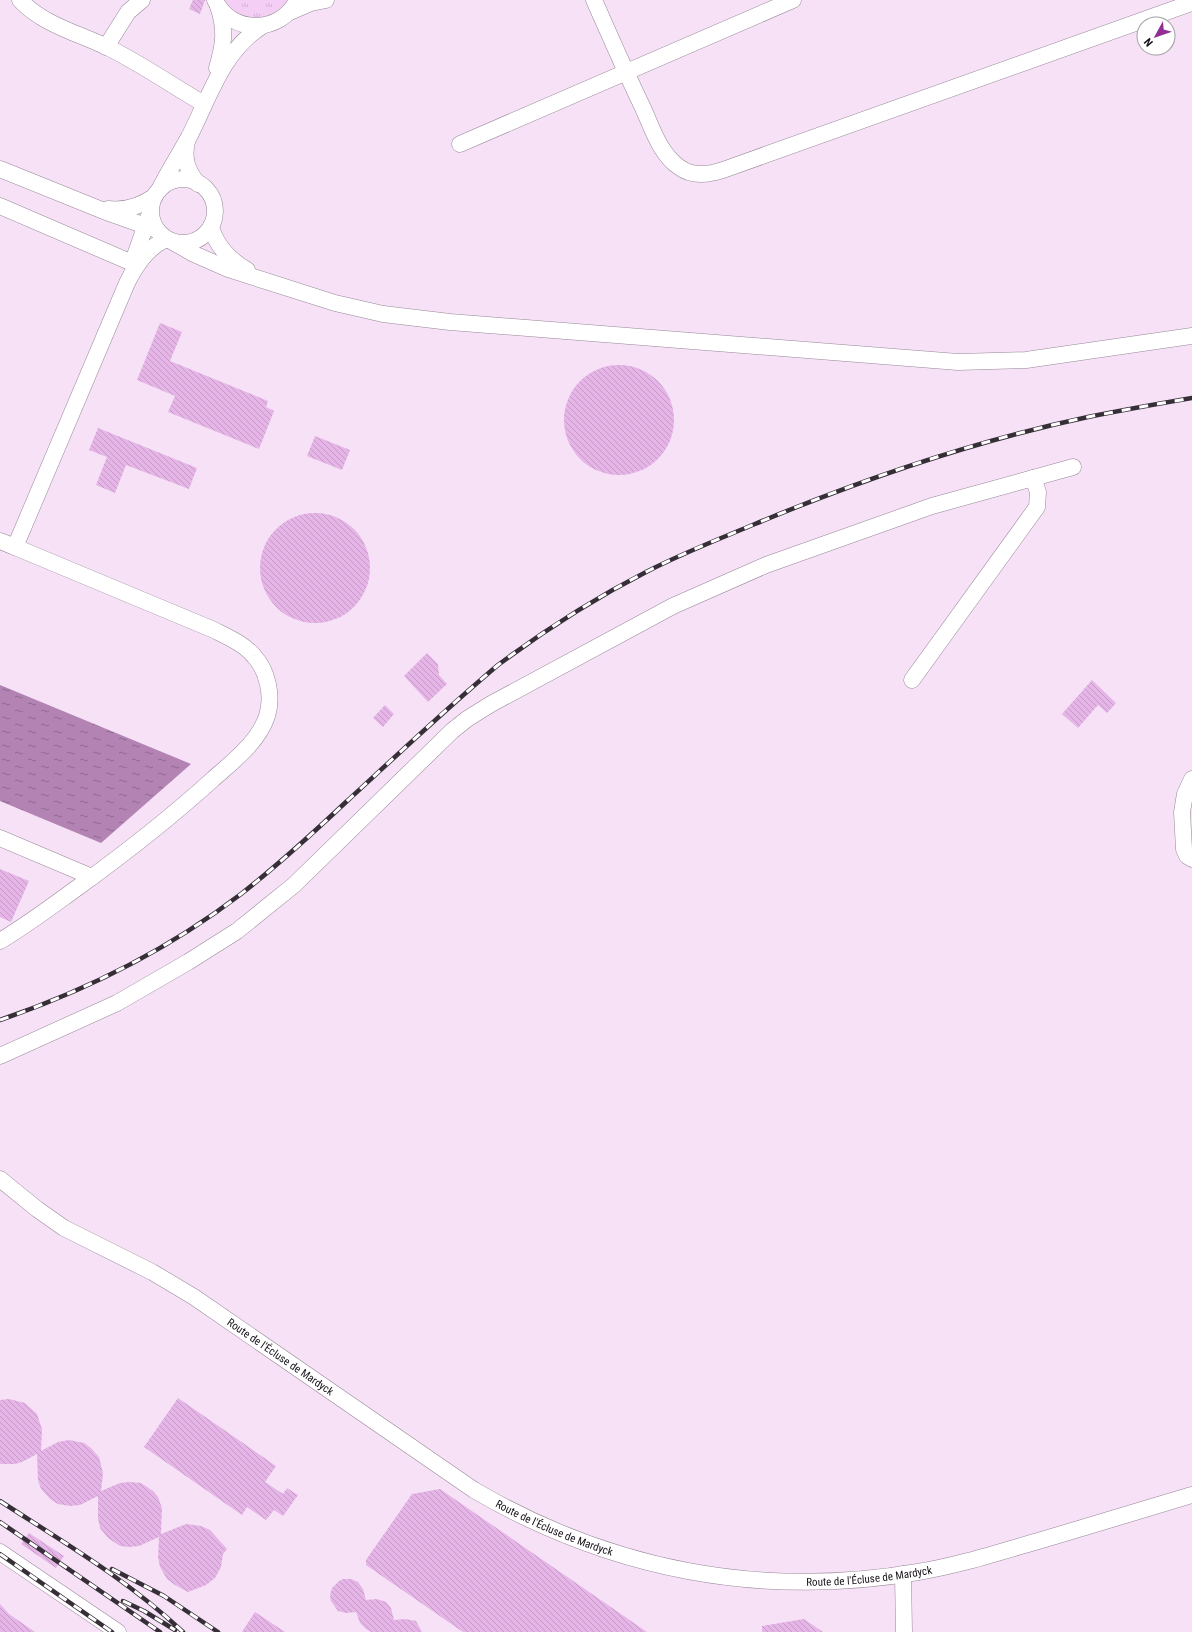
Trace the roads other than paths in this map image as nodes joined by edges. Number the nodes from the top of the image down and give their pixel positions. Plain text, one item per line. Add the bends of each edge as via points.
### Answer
1 (20, 0) edge
2 (142, 0) edge
3 (326, 0) edge
4 (594, 0) edge
5 (793, 0) edge
6 (1191, 2) edge
7 (217, 3) edge
8 (294, 6) edge
9 (262, 26) junction
10 (106, 47) junction
11 (626, 72) junction
12 (212, 85) junction
13 (204, 104) junction
14 (188, 137) junction
15 (460, 144) dead end
16 (0, 169) edge
17 (198, 184) junction
18 (0, 206) edge
19 (94, 208) junction
20 (158, 219) junction
21 (211, 226) junction
22 (135, 264) junction
23 (265, 279) junction
24 (1192, 336) edge
25 (1073, 467) dead end
26 (1033, 478) junction
27 (0, 541) edge
28 (15, 547) junction
29 (912, 680) dead end
30 (1192, 779) edge
31 (0, 838) edge
32 (1192, 859) edge
33 (92, 877) junction
34 (0, 941) edge
35 (0, 1056) edge
36 (0, 1179) edge
37 (1192, 1495) edge
38 (0, 1552) edge
39 (904, 1574) junction
40 (118, 1632) edge
41 (904, 1632) edge

1 - 10 street via 39,16
2 - 10 street via 128,12
3 - 8 street
4 - 11 street
5 - 11 street
6 - 11 street via 710,173 690,173 669,159
7 - 9 street via 225,14 237,22
7 - 12 street via 224,26 223,43
8 - 9 street via 276,22
9 - 12 street via 238,46
10 - 13 street
11 - 15 street
12 - 13 street
13 - 14 street
14 - 17 street via 186,162
14 - 20 street
16 - 19 street
17 - 20 street via 188,180 166,184
17 - 21 street via 208,192 213,204
18 - 22 street
19 - 20 street
19 - 20 street via 131,208 146,202
20 - 21 street via 185,243 197,240
20 - 22 street
20 - 22 street via 150,248
20 - 23 street via 206,260
21 - 23 street via 228,256 243,268
22 - 28 street
23 - 24 street via 347,306 407,317 958,362 1026,360
25 - 26 street
26 - 29 street via 1038,492 1037,507
26 - 35 street via 926,508 746,573 673,606 491,704 467,719 445,738 294,885 237,931 118,1003
27 - 28 street
28 - 33 street via 222,634 255,657 267,684 267,715 261,729 247,747 155,830
30 - 32 street via 1185,794 1182,812 1184,849 1187,856
31 - 33 street
33 - 34 street
36 - 39 street, Route de l'Écluse de Mardyck via 56,1222 194,1297 474,1490 515,1514 552,1531 632,1559 716,1577 797,1582 863,1580
37 - 39 street, Route de l'Écluse de Mardyck via 975,1559
38 - 40 street
39 - 41 street

